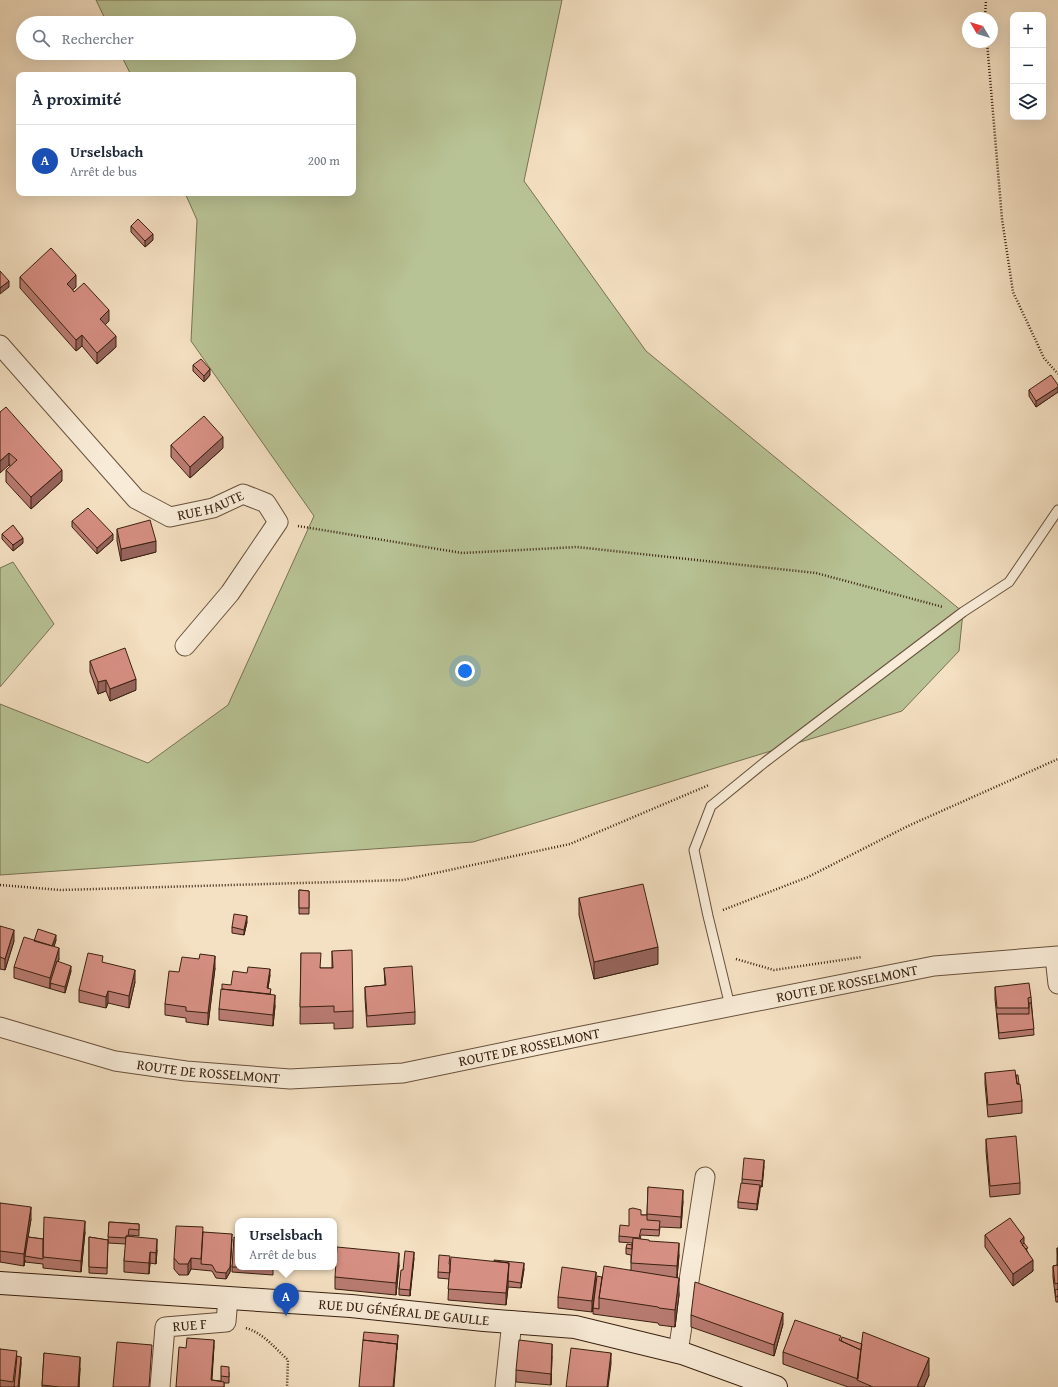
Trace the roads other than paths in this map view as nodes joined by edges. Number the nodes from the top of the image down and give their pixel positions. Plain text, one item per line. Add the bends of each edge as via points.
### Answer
1 (0, 345) edge
2 (1058, 510) edge
3 (185, 646) dead end
4 (1057, 956) edge
5 (1058, 984) edge
6 (730, 1006) junction
7 (0, 1027) edge
8 (705, 1177) dead end
9 (0, 1283) edge
10 (228, 1298) junction
11 (512, 1321) junction
12 (678, 1352) junction
13 (160, 1387) edge
14 (505, 1387) edge
15 (776, 1387) edge

1 - 3 street, RUE HAUTE via 136,498 170,516 212,508 243,494 266,502 278,522 230,593
2 - 6 lane via 1010,582 963,612 711,806 694,850
4 - 5 street
4 - 6 street, ROUTE DE ROSSELMONT via 934,966
6 - 7 street, ROUTE DE ROSSELMONT via 403,1073 290,1079 186,1071 115,1061
8 - 12 street
9 - 10 main road, RUE DU GÉNÉRAL DE GAULLE
10 - 11 main road, RUE DU GÉNÉRAL DE GAULLE
10 - 13 street, RUE F via 226,1322 165,1327
11 - 12 main road, RUE DU GÉNÉRAL DE GAULLE via 575,1327
11 - 14 street
12 - 15 main road, RUE DU GÉNÉRAL DE GAULLE

